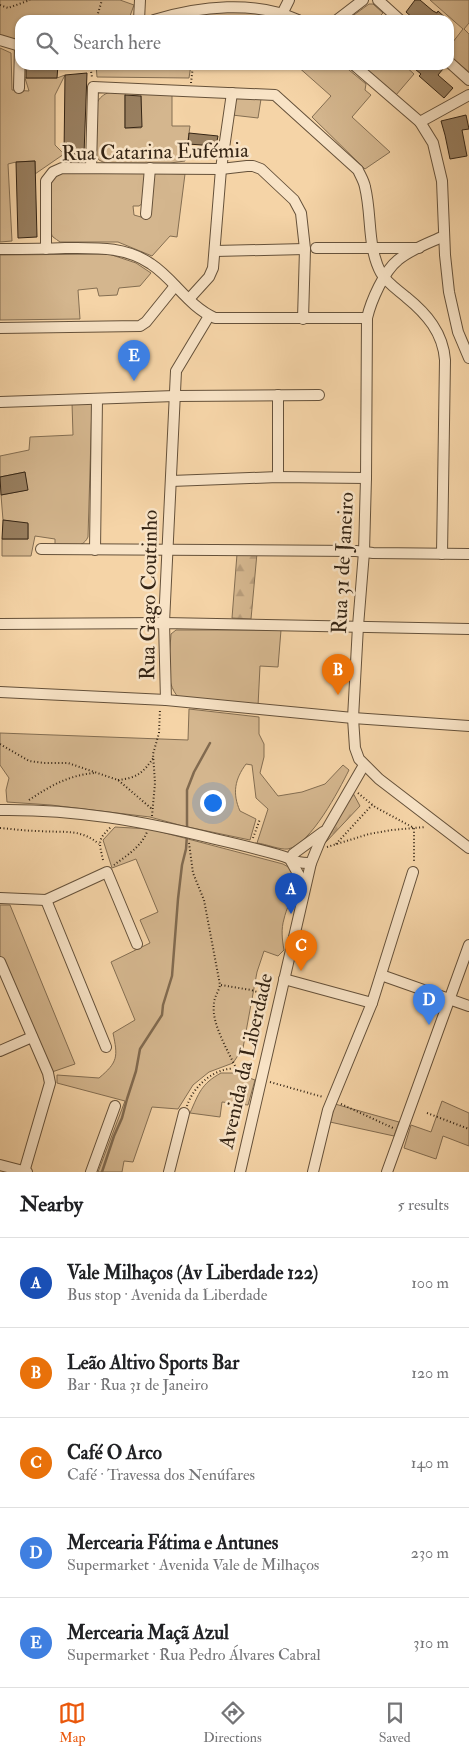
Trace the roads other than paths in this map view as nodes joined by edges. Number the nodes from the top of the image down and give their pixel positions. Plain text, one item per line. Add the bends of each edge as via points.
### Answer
1 (140, 0) edge
2 (289, 0) edge
3 (363, 0) edge
4 (378, 0) edge
5 (214, 3) edge
6 (283, 12) junction
7 (139, 15) edge
8 (172, 15) edge
9 (289, 15) edge
10 (344, 15) edge
11 (394, 15) edge
12 (0, 40) edge
13 (15, 44) edge
14 (454, 66) edge
15 (19, 70) edge
16 (360, 70) edge
17 (469, 80) edge
18 (19, 88) dead end
19 (232, 93) junction
20 (469, 95) edge
21 (420, 122) junction
22 (91, 168) junction
23 (150, 168) junction
24 (222, 169) junction
25 (146, 214) dead end
26 (444, 236) junction
27 (373, 247) junction
28 (316, 248) dead end
29 (420, 248) junction
30 (0, 249) edge
31 (46, 249) junction
32 (305, 249) junction
33 (215, 251) junction
34 (384, 279) junction
35 (176, 286) junction
36 (189, 299) junction
37 (209, 316) junction
38 (367, 318) junction
39 (303, 319) junction
40 (0, 328) edge
41 (469, 358) edge
42 (278, 395) junction
43 (320, 395) dead end
44 (175, 396) junction
45 (97, 398) junction
46 (0, 402) edge
47 (278, 477) junction
48 (366, 478) junction
49 (171, 481) junction
50 (41, 550) dead end
51 (95, 550) junction
52 (167, 551) junction
53 (364, 552) junction
54 (442, 554) junction
55 (469, 554) edge
56 (164, 623) junction
57 (0, 624) edge
58 (358, 626) junction
59 (469, 628) edge
60 (0, 692) edge
61 (162, 699) junction
62 (353, 718) junction
63 (469, 726) edge
64 (364, 765) junction
65 (0, 810) edge
66 (326, 830) junction
67 (469, 848) edge
68 (289, 857) junction
69 (311, 863) junction
70 (413, 872) road end
71 (305, 886) junction
72 (0, 898) edge
73 (46, 900) junction
74 (137, 944) dead end
75 (469, 945) edge
76 (0, 962) edge
77 (381, 975) junction
78 (284, 979) junction
79 (450, 999) junction
80 (372, 1003) junction
81 (469, 1006) edge
82 (32, 1037) junction
83 (106, 1047) dead end
84 (0, 1051) edge
85 (115, 1106) dead end
86 (184, 1113) road end
87 (0, 1165) edge
88 (25, 1172) edge
89 (92, 1172) edge
90 (168, 1172) edge
91 (240, 1172) edge
92 (313, 1172) edge
93 (386, 1172) edge

1 - 7 street
2 - 6 street
3 - 10 street
4 - 11 street
5 - 6 street via 254,4
5 - 8 street
6 - 9 street
12 - 13 street
14 - 17 street
15 - 18 street
16 - 21 street
19 - 22 street via 93,87
19 - 24 street
19 - 27 street via 275,95 358,170 365,186
20 - 21 street
21 - 26 street via 433,143 440,168
22 - 23 street, Rua Catarina Eufémia
22 - 31 street, Rua Catarina Eufémia via 62,168 49,176 45,190
23 - 24 street, Rua Catarina Eufémia
23 - 25 street
24 - 32 street, Rua Catarina Eufémia via 247,166 261,169 294,200 300,213
24 - 33 street
26 - 29 street, Rua 31 de Janeiro
26 - 41 street via 451,304
27 - 28 street, Rua 31 de Janeiro
27 - 29 street, Rua 31 de Janeiro
27 - 34 street
29 - 34 street, Rua 31 de Janeiro via 398,260
30 - 31 street
31 - 35 street via 105,248 125,252 152,264
32 - 33 street
32 - 39 street, Rua Catarina Eufémia
33 - 36 street via 211,273
34 - 38 street, Rua 31 de Janeiro
34 - 54 street via 430,320 444,348
35 - 36 street
35 - 40 street via 140,326
36 - 37 street
37 - 39 street via 222,319
37 - 44 street, Rua Gago Coutinho via 177,368
38 - 39 street
38 - 48 street, Rua 31 de Janeiro
42 - 43 street
42 - 44 street
42 - 47 street
44 - 45 street
44 - 49 street, Rua Gago Coutinho
45 - 46 street
45 - 51 street
47 - 48 street
47 - 49 street
48 - 53 street, Rua 31 de Janeiro
49 - 52 street, Rua Gago Coutinho
50 - 51 street
51 - 52 street
52 - 53 street
52 - 56 street, Rua Gago Coutinho
53 - 54 street
53 - 58 street, Rua 31 de Janeiro
54 - 55 street
56 - 57 street
56 - 58 street
56 - 61 street, Rua Gago Coutinho
58 - 59 street
58 - 62 street, Rua 31 de Janeiro
60 - 61 street
61 - 62 street, Rua Gago Coutinho
62 - 63 street, Rua Gago Coutinho
62 - 64 street, Rua 31 de Janeiro via 354,748
64 - 66 street, Avenida da Liberdade
64 - 67 street, Rua 31 de Janeiro
65 - 68 street via 74,812 118,818
66 - 68 street
66 - 69 street, Avenida da Liberdade
68 - 69 street via 301,864
68 - 71 street
69 - 71 street, Avenida da Liberdade
70 - 77 street
71 - 78 street, Avenida da Liberdade
72 - 73 street
73 - 74 street via 107,872
73 - 83 street
75 - 79 street
76 - 82 street
77 - 79 street
77 - 80 street
78 - 80 street
78 - 91 street, Avenida da Liberdade
79 - 81 street
79 - 93 street
80 - 92 street via 328,1110
82 - 84 street
82 - 88 street via 50,1083
85 - 89 street
86 - 90 street
87 - 88 street

